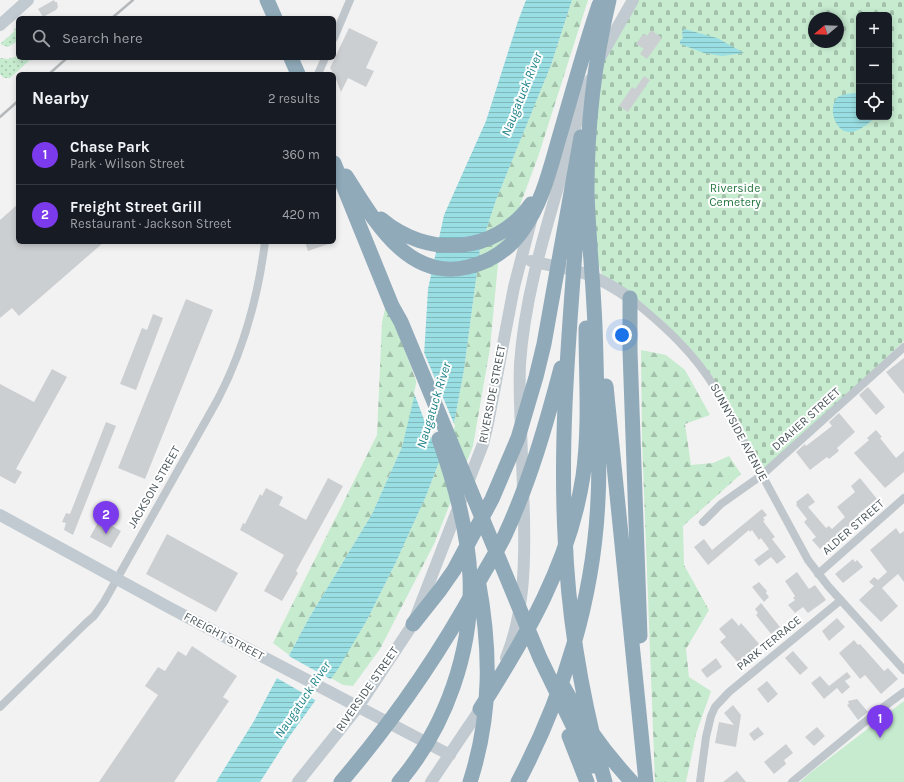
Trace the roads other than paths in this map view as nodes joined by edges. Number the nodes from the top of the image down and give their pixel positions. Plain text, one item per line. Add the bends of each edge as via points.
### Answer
1 (28, 0) edge
2 (268, 0) edge
3 (350, 0) edge
4 (597, 0) edge
5 (601, 0) edge
6 (610, 0) edge
7 (633, 0) edge
8 (274, 16) edge
9 (0, 25) edge
10 (336, 33) edge
11 (292, 60) edge
12 (324, 60) edge
13 (297, 72) edge
14 (319, 72) edge
15 (582, 130) junction
16 (336, 159) edge
17 (336, 159) edge
18 (336, 168) edge
19 (265, 244) edge
20 (521, 258) junction
21 (537, 262) junction
22 (630, 298) junction
23 (592, 305) junction
24 (392, 306) junction
25 (568, 340) junction
26 (904, 347) edge
27 (762, 475) junction
28 (904, 498) edge
29 (0, 515) edge
30 (703, 522) dead end
31 (818, 574) junction
32 (116, 578) junction
33 (841, 600) junction
34 (413, 624) junction
35 (530, 633) junction
36 (904, 670) edge
37 (904, 692) edge
38 (0, 707) edge
39 (358, 707) junction
40 (480, 709) junction
41 (450, 755) junction
42 (646, 778) edge
43 (401, 779) edge
44 (298, 782) edge
45 (341, 782) edge
46 (431, 782) edge
47 (470, 782) edge
48 (518, 782) edge
49 (587, 782) edge
50 (604, 782) edge
51 (632, 782) edge
52 (700, 782) edge
53 (792, 782) edge

1 - 9 street
2 - 8 highway
3 - 10 street
4 - 16 highway via 540,187 524,212 503,230 480,241 455,246 429,244 403,235 369,207
5 - 15 highway
5 - 17 highway via 550,169 536,206 522,232 502,252 489,260 464,268 451,269 412,257 394,243 377,223
6 - 20 street, RIVERSIDE STREET via 581,39
6 - 23 highway via 596,63 588,162
7 - 21 street, RIVERSIDE STREET via 591,76
11 - 13 highway
12 - 14 street
15 - 25 highway
15 - 34 highway via 540,361 518,438 498,486 454,570
18 - 24 highway
19 - 32 street, JACKSON STREET via 254,305 231,372
20 - 21 street, SUNNYSIDE AVENUE
20 - 34 street, RIVERSIDE STREET via 506,321 483,444
21 - 22 street, SUNNYSIDE AVENUE via 589,275
21 - 40 street, RIVERSIDE STREET via 526,312 520,365 523,590 508,653
22 - 27 street, SUNNYSIDE AVENUE via 682,344 701,365
22 - 42 highway
23 - 40 highway via 586,450 574,522 560,563 544,598 512,658
23 - 42 highway
23 - 48 highway via 597,348 599,466 592,563 579,625 561,685 537,745
24 - 35 highway via 401,322
24 - 43 highway via 397,327 454,482 464,529 470,579 466,633 453,687 432,733
24 - 47 highway via 402,341 449,465 468,530 482,598 487,643 487,692 482,735
24 - 49 highway
25 - 45 highway via 550,412 530,472 501,542 453,630 372,747
25 - 50 highway via 564,471 567,572 581,681
26 - 27 street, DRAHER STREET
27 - 30 street, DRAHER STREET via 721,504
27 - 31 street, SUNNYSIDE AVENUE
28 - 31 street, ALDER STREET
29 - 32 street, FREIGHT STREET
31 - 33 street, SUNNYSIDE AVENUE
32 - 38 street, JACKSON STREET via 94,616
32 - 39 street, FREIGHT STREET
33 - 36 street, SUNNYSIDE AVENUE
33 - 52 street, PARK TERRACE via 728,692 715,707 706,737
34 - 39 street, RIVERSIDE STREET
35 - 50 highway via 559,699
35 - 51 highway via 544,651 587,726
37 - 53 street
39 - 41 street, FREIGHT STREET
39 - 44 street, RIVERSIDE STREET
40 - 41 street, RIVERSIDE STREET
41 - 46 street, RIVERSIDE STREET

